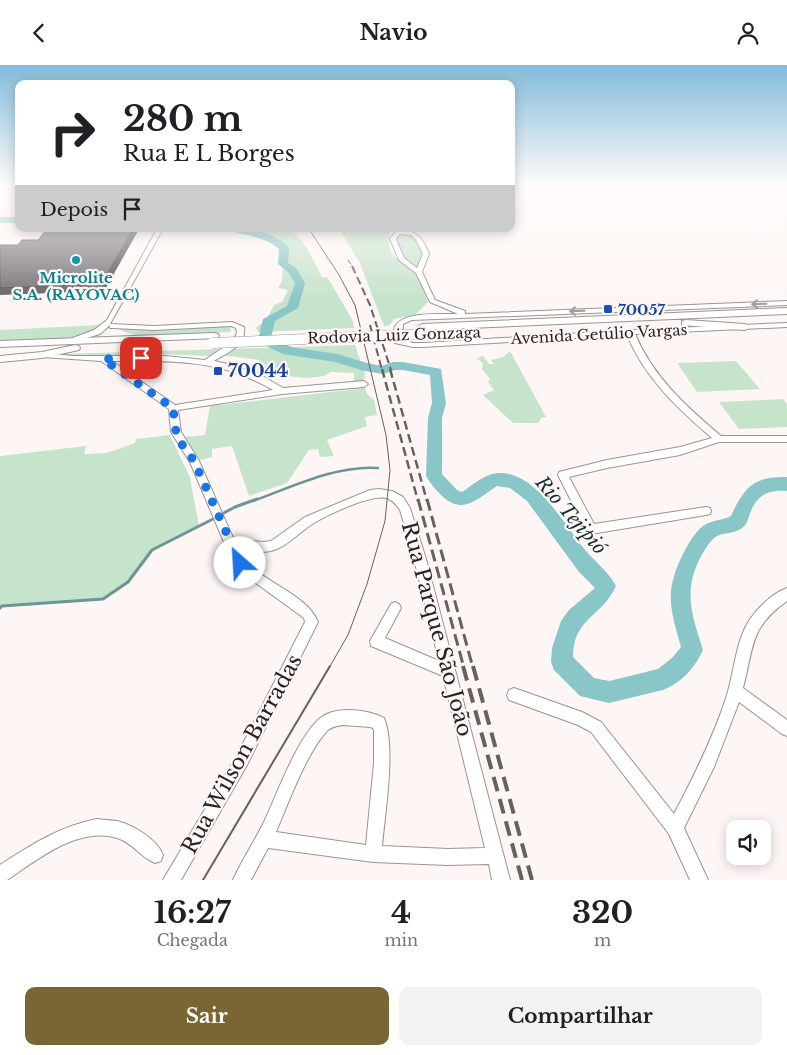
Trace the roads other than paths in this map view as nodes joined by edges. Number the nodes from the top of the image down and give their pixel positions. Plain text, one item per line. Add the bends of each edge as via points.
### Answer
1 (158, 232) edge
2 (398, 232) edge
3 (415, 232) edge
4 (419, 272) junction
5 (432, 301) junction
6 (787, 303) edge
7 (731, 305) junction
8 (787, 311) edge
9 (473, 316) junction
10 (644, 316) junction
11 (787, 318) edge
12 (412, 319) junction
13 (685, 323) junction
14 (112, 324) junction
15 (787, 325) edge
16 (745, 327) junction
17 (424, 330) junction
18 (630, 332) junction
19 (133, 338) junction
20 (213, 339) junction
21 (0, 345) edge
22 (71, 345) junction
23 (0, 352) edge
24 (42, 355) junction
25 (0, 359) edge
26 (103, 359) junction
27 (208, 361) junction
28 (364, 384) dead end
29 (282, 391) junction
30 (173, 408) junction
31 (719, 439) junction
32 (787, 439) edge
33 (706, 511) dead end
34 (232, 545) junction
35 (787, 594) edge
36 (395, 608) dead end
37 (449, 672) junction
38 (736, 691) junction
39 (514, 695) dead end
40 (787, 729) edge
41 (675, 828) junction
42 (264, 839) junction
43 (373, 854) junction
44 (155, 855) dead end
45 (495, 856) junction
46 (0, 875) edge
47 (172, 880) edge
48 (242, 880) edge
49 (501, 880) edge
50 (699, 880) edge

1 - 14 street
2 - 4 street via 393,239 397,251 407,265
3 - 4 street via 426,254
4 - 5 street
5 - 9 street
5 - 12 street via 425,311
6 -> 7 street, Avenida Getúlio Vargas
7 -> 9 street, Avenida Getúlio Vargas
7 - 10 highway
8 - 10 highway, Rodovia Luiz Gonzaga
9 - 12 street, Avenida Getúlio Vargas
10 - 17 highway, Rodovia Luiz Gonzaga
11 - 13 highway, Rodovia Luiz Gonzaga
12 - 18 street, Avenida Getúlio Vargas via 399,323 398,341 413,345
13 - 16 highway
13 - 17 highway, Rodovia Luiz Gonzaga
14 - 19 street
14 - 22 street
14 - 27 street via 154,328 232,324 240,327 238,341
15 - 16 street, Avenida Getúlio Vargas
16 - 18 street, Avenida Getúlio Vargas
17 - 20 highway, Rodovia Luiz Gonzaga, bridge
18 - 31 street via 644,362 666,391
19 - 20 highway, Rodovia Luiz Gonzaga
19 - 22 highway, Rodovia Luiz Gonzaga
20 - 22 highway, Rodovia Luiz Gonzaga
21 - 22 highway, Rodovia Luiz Gonzaga
22 - 23 highway, Rodovia Luiz Gonzaga
22 - 24 highway
24 - 25 highway
24 - 26 street
26 - 27 street
26 - 30 street
27 - 29 street via 244,372
28 - 29 street
29 - 30 street
30 - 34 street via 176,432 194,461
31 - 32 street
31 - 33 street via 680,451 563,475 591,529
34 - 37 street, Rua Parque São João via 274,545 309,520 370,494 388,494 399,500 405,508 420,559
34 - 47 street, Rua Wilson Barradas via 236,557 246,569 312,618 311,627 242,760
35 - 38 street via 774,603 749,633
36 - 37 street via 376,641
37 - 45 street, Rua Parque São João
38 - 40 street
38 - 41 street via 712,752
39 - 41 street via 596,727
41 - 50 street
42 - 43 street
42 - 43 street via 299,765 323,725 332,719 372,721 379,723 382,735
42 - 48 street
43 - 45 street
44 - 46 street via 127,831 109,827 81,828 55,839
45 - 49 street, Rua Parque São João

